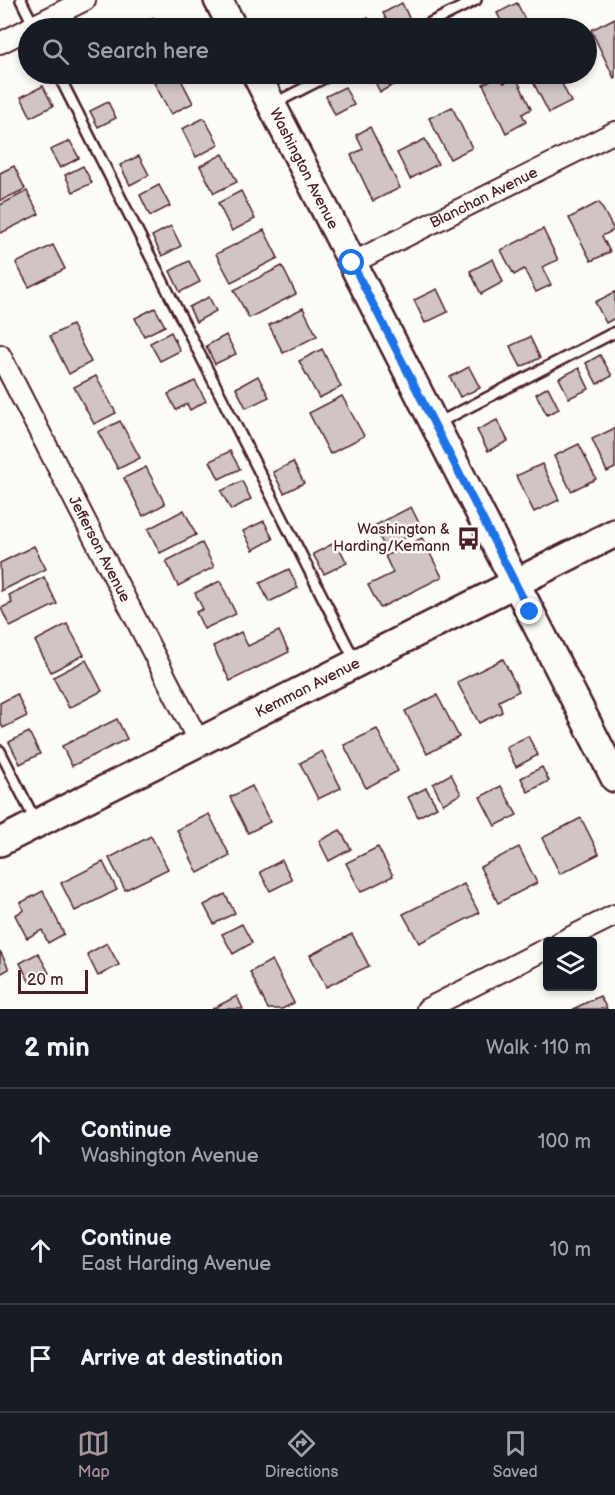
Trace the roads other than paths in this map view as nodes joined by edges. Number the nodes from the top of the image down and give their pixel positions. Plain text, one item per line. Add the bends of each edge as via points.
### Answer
1 (21, 0) edge
2 (85, 0) edge
3 (218, 0) edge
4 (476, 0) edge
5 (28, 18) edge
6 (51, 18) edge
7 (228, 18) edge
8 (440, 18) edge
9 (18, 35) edge
10 (0, 43) edge
11 (63, 84) edge
12 (261, 84) edge
13 (312, 84) edge
14 (272, 104) junction
15 (615, 132) edge
16 (352, 263) junction
17 (615, 332) edge
18 (0, 355) edge
19 (434, 424) junction
20 (615, 533) edge
21 (515, 584) junction
22 (357, 663) junction
23 (199, 742) junction
24 (0, 751) edge
25 (615, 778) edge
26 (37, 824) junction
27 (0, 842) edge
28 (615, 915) edge
29 (571, 937) edge
30 (543, 951) edge
31 (427, 1009) edge

1 - 5 lane
2 - 6 street
3 - 7 street
4 - 8 lane
9 - 10 street
11 - 22 lane
12 - 14 street, Washington Avenue
13 - 14 lane
14 - 16 street, Washington Avenue
15 - 16 street, Blanchan Avenue
16 - 19 street, Washington Avenue
17 - 19 lane
18 - 23 street, Jefferson Avenue
19 - 21 street, Washington Avenue
20 - 21 street, Kemman Avenue
21 - 22 street, Kemman Avenue
21 - 25 street, Washington Avenue
22 - 23 street, Kemman Avenue
23 - 26 street, Kemman Avenue
24 - 26 lane
26 - 27 street, Kemman Avenue
28 - 29 street
30 - 31 street

